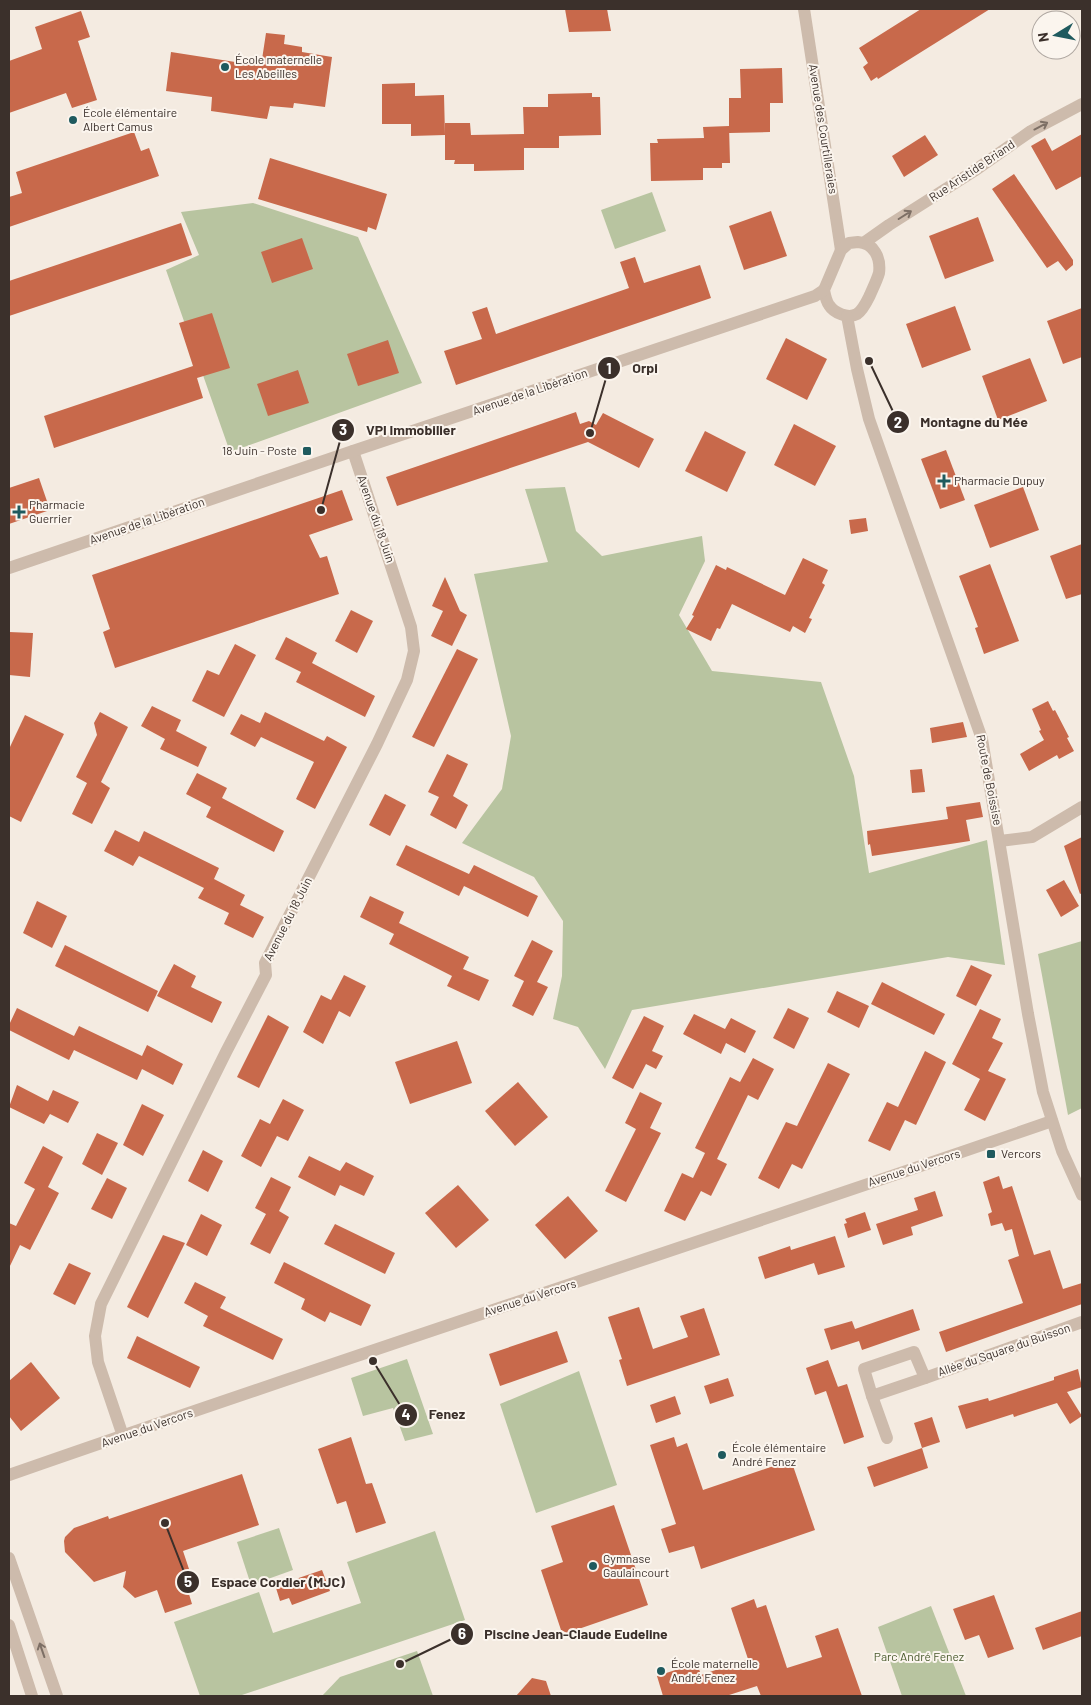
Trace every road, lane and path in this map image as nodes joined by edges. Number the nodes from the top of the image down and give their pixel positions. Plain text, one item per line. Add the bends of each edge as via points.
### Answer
1 (804, 9) edge
2 (1082, 104) edge
3 (865, 242) junction
4 (842, 250) junction
5 (824, 290) junction
6 (847, 316) junction
7 (353, 451) junction
8 (9, 568) edge
9 (1082, 807) edge
10 (1000, 841) junction
11 (1052, 1121) junction
12 (1082, 1195) edge
13 (1082, 1322) edge
14 (925, 1378) junction
15 (872, 1396) junction
16 (123, 1436) junction
17 (887, 1438) dead end
18 (9, 1475) edge
19 (9, 1558) edge
20 (9, 1625) edge
21 (32, 1696) edge
22 (58, 1696) edge

1 - 4 street, Avenue des Courtilleraies
3 -> 2 street, Rue Aristide Briand via 1031,131
3 - 4 street via 850,243
3 - 6 street via 876,252 880,263 878,275 865,305 856,314
4 - 5 street
5 - 6 street via 828,305
5 - 7 street, Avenue de la Libération via 815,296
6 - 10 street, Route de Boissise via 869,419 982,739
7 - 8 street, Avenue de la Libération
7 - 16 street, Avenue du 18 Juin via 411,627 414,651 407,680 377,744 265,963 266,975 101,1304 95,1336 98,1362
9 - 10 street via 1032,837
10 - 11 street, Route de Boissise via 1028,1014
11 - 12 street, Route de Boissise
11 - 16 street, Avenue du Vercors
13 - 14 street, Allée du Square du Buisson
14 - 15 street, Allée du Square du Buisson
14 - 15 street, Allée du Square du Buisson via 914,1352 906,1354 864,1369
15 - 17 street, Allée du Square du Buisson
16 - 18 street, Avenue du Vercors
22 -> 19 street
20 - 21 street

